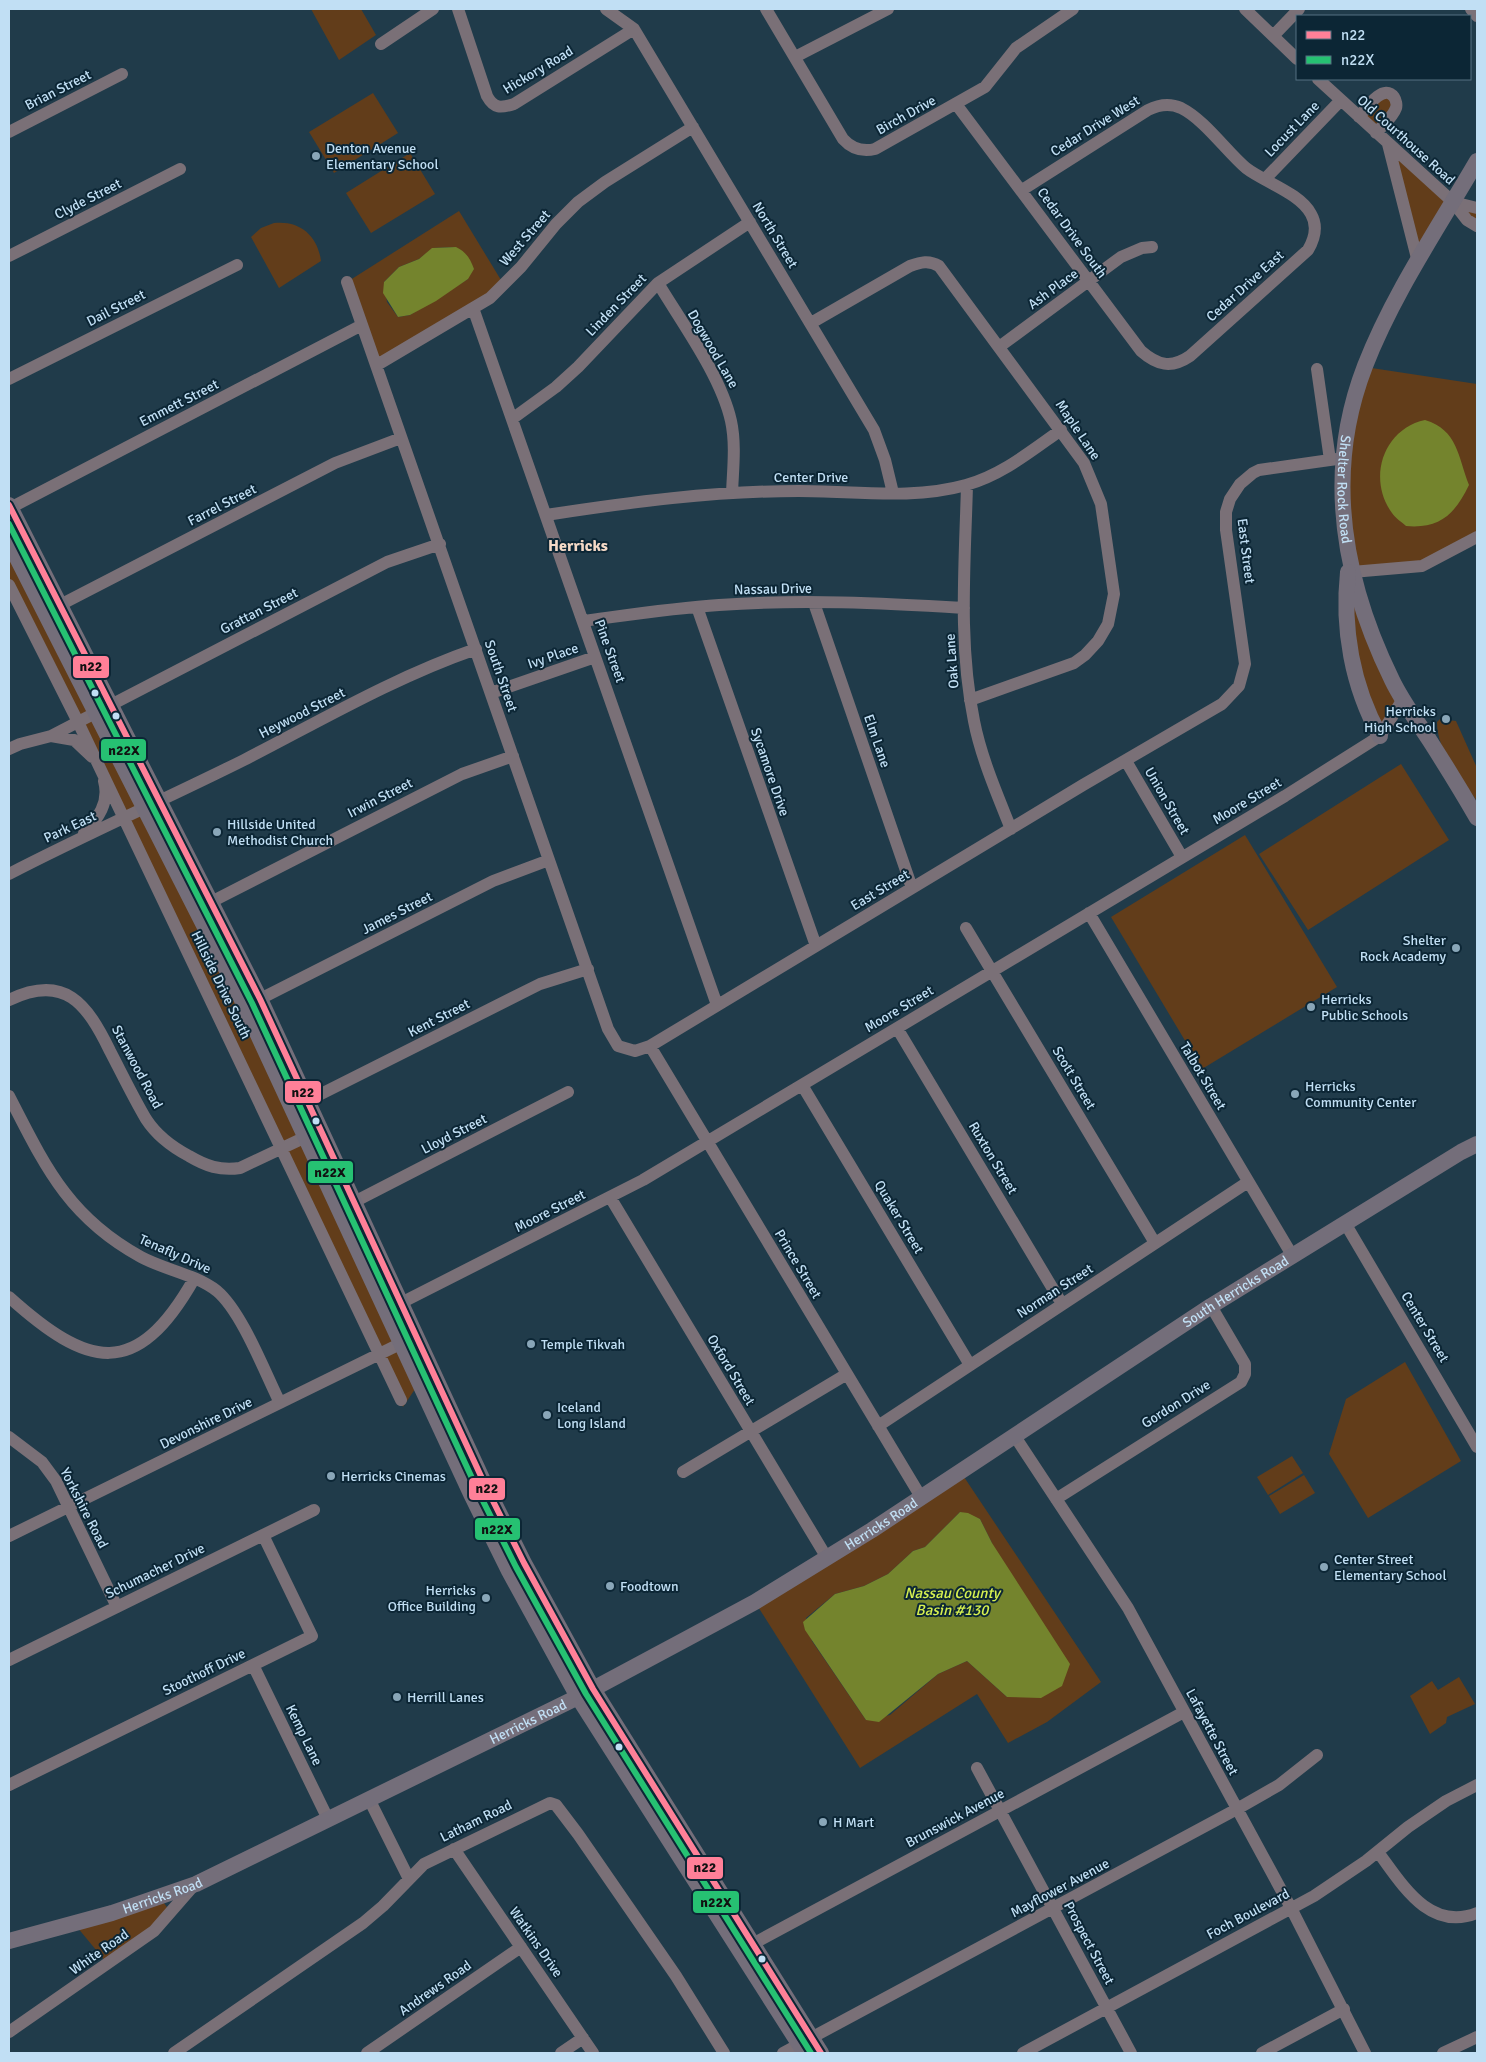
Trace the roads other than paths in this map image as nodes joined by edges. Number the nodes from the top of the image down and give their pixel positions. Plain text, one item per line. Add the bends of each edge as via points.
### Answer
1 (433, 9) edge
2 (458, 9) edge
3 (606, 9) edge
4 (766, 9) edge
5 (888, 9) edge
6 (1073, 9) edge
7 (1244, 9) edge
8 (1299, 9) edge
9 (1471, 9) edge
10 (1477, 16) edge
11 (634, 29) junction
12 (1273, 36) junction
13 (381, 44) dead end
14 (795, 57) junction
15 (1296, 58) edge
16 (122, 74) dead end
17 (1319, 80) edge
18 (1341, 100) junction
19 (956, 104) junction
20 (1359, 117) junction
21 (693, 127) junction
22 (9, 132) edge
23 (1376, 133) junction
24 (1388, 144) junction
25 (1477, 161) edge
26 (180, 169) dead end
27 (1265, 179) junction
28 (1022, 190) junction
29 (1453, 202) junction
30 (1477, 208) edge
31 (750, 222) junction
32 (1477, 226) edge
33 (1152, 247) dead end
34 (9, 256) edge
35 (1418, 262) junction
36 (237, 265) dead end
37 (1089, 281) junction
38 (347, 282) dead end
39 (658, 283) junction
40 (473, 308) junction
41 (811, 323) junction
42 (362, 325) junction
43 (999, 347) junction
44 (1174, 365) joint
45 (377, 366) junction
46 (1317, 369) dead end
47 (9, 379) edge
48 (512, 418) junction
49 (1061, 430) junction
50 (401, 438) junction
51 (1337, 459) junction
52 (967, 485) junction
53 (732, 493) junction
54 (894, 493) junction
55 (10, 506) edge
56 (546, 515) junction
57 (1477, 537) edge
58 (9, 542) edge
59 (440, 544) junction
60 (1350, 567) junction
61 (9, 585) edge
62 (814, 603) junction
63 (60, 606) junction
64 (697, 607) junction
65 (964, 608) junction
66 (583, 621) junction
67 (476, 649) junction
68 (595, 657) junction
69 (491, 693) junction
70 (1403, 699) junction
71 (970, 700) junction
72 (110, 704) junction
73 (95, 712) junction
74 (78, 722) junction
75 (51, 736) junction
76 (1380, 736) junction
77 (9, 749) edge
78 (513, 756) junction
79 (1126, 761) junction
80 (100, 767) junction
81 (160, 802) junction
82 (145, 809) junction
83 (1477, 818) edge
84 (125, 819) junction
85 (1011, 829) junction
86 (77, 839) junction
87 (1182, 857) junction
88 (550, 860) junction
89 (9, 874) edge
90 (912, 888) junction
91 (210, 902) junction
92 (1089, 913) junction
93 (966, 928) dead end
94 (816, 946) junction
95 (588, 969) junction
96 (992, 971) junction
97 (260, 999) junction
98 (9, 1000) edge
99 (717, 1005) junction
100 (898, 1028) junction
101 (650, 1046) junction
102 (802, 1085) junction
103 (568, 1092) dead end
104 (9, 1096) edge
105 (307, 1101) junction
106 (313, 1133) junction
107 (1477, 1138) edge
108 (707, 1142) junction
109 (1477, 1144) edge
110 (282, 1149) junction
111 (1461, 1152) junction
112 (1248, 1182) junction
113 (610, 1197) junction
114 (354, 1202) junction
115 (1345, 1223) junction
116 (1155, 1243) junction
117 (1292, 1255) junction
118 (194, 1279) junction
119 (9, 1297) edge
120 (401, 1304) junction
121 (1062, 1304) junction
122 (1211, 1306) junction
123 (386, 1310) junction
124 (416, 1336) junction
125 (401, 1343) junction
126 (379, 1355) junction
127 (970, 1365) junction
128 (847, 1374) junction
129 (401, 1400) dead end
130 (280, 1403) junction
131 (878, 1426) junction
132 (750, 1431) junction
133 (1014, 1435) junction
134 (9, 1437) edge
135 (1477, 1447) edge
136 (683, 1472) dead end
137 (921, 1497) junction
138 (1056, 1499) junction
139 (68, 1507) junction
140 (314, 1510) dead end
141 (263, 1535) junction
142 (9, 1536) edge
143 (827, 1558) junction
144 (117, 1606) junction
145 (9, 1660) edge
146 (253, 1665) junction
147 (593, 1689) junction
148 (578, 1697) junction
149 (1184, 1712) junction
150 (1317, 1755) dead end
151 (977, 1768) dead end
152 (9, 1785) edge
153 (1477, 1785) edge
154 (369, 1799) junction
155 (1237, 1809) junction
156 (1000, 1811) junction
157 (328, 1819) junction
158 (454, 1848) junction
159 (1378, 1852) junction
160 (409, 1879) junction
161 (196, 1884) junction
162 (1053, 1908) junction
163 (1290, 1908) junction
164 (1477, 1913) edge
165 (9, 1941) edge
166 (521, 1947) junction
167 (746, 1947) junction
168 (1107, 2008) junction
169 (1344, 2009) junction
170 (9, 2032) edge
171 (1477, 2036) edge
172 (583, 2038) junction
173 (805, 2045) edge
174 (174, 2053) edge
175 (367, 2053) edge
176 (561, 2053) edge
177 (593, 2053) edge
178 (724, 2053) edge
179 (783, 2053) edge
180 (821, 2053) edge
181 (1023, 2053) edge
182 (1131, 2053) edge
183 (1262, 2053) edge
184 (1366, 2053) edge
185 (1443, 2053) edge

1 - 13 street
2 - 11 street, Hickory Road via 487,96 499,108 514,104
3 - 11 street, North Street
4 - 14 street, Birch Drive
5 - 14 street
6 - 19 street, Birch Drive via 1016,48 985,87
7 - 12 street
8 - 12 street
9 - 10 street
11 - 21 street, North Street
12 - 15 street
14 - 19 street, Birch Drive via 843,139 857,150 875,149
16 - 22 street, Brian Street
17 - 18 street, Old Courthouse Road
18 - 20 street, Old Courthouse Road
18 - 27 street, Locust Lane
19 - 28 street, Cedar Drive South
20 - 23 street, Old Courthouse Road
20 - 23 street via 1378,95 1392,95 1396,101 1395,110
21 - 31 street, North Street
21 - 40 street, West Street via 578,202 504,285
23 - 24 street, Old Courthouse Road
24 - 29 street, Old Courthouse Road
24 - 35 street
25 - 29 main road, Shelter Rock Road
26 - 34 street, Clyde Street
27 - 28 street, Cedar Drive West via 1247,169 1188,113 1174,106 1162,105 1148,110
27 - 44 street, Cedar Drive East via 1304,204 1313,216 1316,230 1308,250 1190,356
28 - 37 street, Cedar Drive South
29 - 30 street
29 - 32 street, Old Courthouse Road via 1467,220
29 - 35 main road, Shelter Rock Road
31 - 39 street, Linden Street
31 - 41 street, North Street
33 - 37 street, Ash Place via 1121,257
35 - 51 main road, Shelter Rock Road via 1393,305 1365,367
36 - 47 street, Dail Street
37 - 43 street, Ash Place
37 - 44 street, Cedar Drive South via 1141,351 1153,361
38 - 42 street, South Street
39 - 48 street, Linden Street via 578,367
39 - 53 street, Dogwood Lane via 712,373 726,404 733,441
40 - 45 street, West Street
40 - 48 street, Pine Street
41 - 43 street, Maple Lane via 910,266 928,262 939,266
41 - 54 street, North Street via 874,430
42 - 45 street, South Street
42 - 55 street, Emmett Street
43 - 49 street, Maple Lane
45 - 50 street, South Street
46 - 51 street
48 - 56 street, Pine Street
49 - 52 street, Center Drive via 1003,470
49 - 71 street, Maple Lane via 1084,464 1101,504 1114,594 1111,616 1098,641 1074,663
50 - 59 street, South Street
50 - 63 street, Farrel Street via 335,463
51 - 60 main road, Shelter Rock Road
51 - 79 street, East Street via 1259,470 1240,484 1226,512 1226,530 1243,646 1243,675 1233,695 1222,704
52 - 54 street, Center Drive via 946,490
52 - 65 street, Oak Lane
53 - 54 street, Center Drive
53 - 56 street, Center Drive via 630,502
55 - 63 main road
56 - 66 street, Pine Street
57 - 60 street via 1422,566
58 - 73 main road
59 - 67 street, South Street
59 - 72 street, Grattan Street via 387,562
60 - 70 main road, Shelter Rock Road via 1379,651
60 - 76 main road via 1346,589 1347,632 1362,701
61 - 74 street, Hillside Drive South
62 - 64 street, Nassau Drive
62 - 65 street, Nassau Drive
62 - 90 street, Elm Lane
63 - 72 main road
64 - 66 street, Nassau Drive
64 - 94 street, Sycamore Drive
65 - 71 street, Oak Lane via 964,649
66 - 68 street, Pine Street
67 - 69 street, South Street
67 - 81 street, Heywood Street via 419,671
68 - 69 street, Ivy Place
68 - 99 street, Pine Street
69 - 78 street, South Street
70 - 76 street, Moore Street
70 - 83 main road, Shelter Rock Road
71 - 85 street, Oak Lane via 981,748
72 - 73 street, Grattan Street
72 - 81 main road
73 - 74 street, Grattan Street
73 - 82 main road
74 - 75 street, Grattan Street
74 - 80 street, Hillside Drive South
75 - 77 street
75 - 80 street via 74,740
76 - 87 street, Moore Street
78 - 88 street, South Street
78 - 91 street, Irwin Street via 462,774
79 - 85 street, East Street
79 - 87 street, Union Street
80 - 84 street, Hillside Drive South
80 - 86 street via 106,789 104,807 94,823
81 - 82 street, Heywood Street
81 - 91 main road
82 - 84 street, Park East
82 - 106 main road
84 - 86 street, Park East
84 - 110 street, Hillside Drive South
85 - 90 street, East Street
86 - 89 street, Park East
87 - 92 street, Moore Street
88 - 95 street, South Street
88 - 97 street, James Street via 493,881
90 - 94 street, East Street
91 - 97 main road
92 - 96 street, Moore Street
92 - 112 street, Talbot Street
93 - 96 street, Scott Street
94 - 99 street, East Street
95 - 101 street, South Street via 615,1042 635,1051
95 - 105 street, Kent Street via 540,984
96 - 100 street, Moore Street
96 - 116 street, Scott Street
97 - 105 main road
98 - 110 street, Stanwood Road via 29,991 51,989 66,993 80,1003 96,1023 147,1121 173,1147 198,1162 228,1170
99 - 101 street, East Street
100 - 102 street, Moore Street
100 - 121 street, Ruxton Street
101 - 108 street, Prince Street
102 - 108 street, Moore Street
102 - 127 street, Quaker Street
103 - 114 street, Lloyd Street
104 - 118 street, Tenafly Drive via 52,1178 89,1221 122,1247
105 - 106 main road
106 - 110 street, Stanwood Road
106 - 114 main road
106 - 123 main road
107 - 111 main road, South Herricks Road
108 - 113 street, Moore Street
108 - 128 street, Prince Street
109 - 111 main road, South Herricks Road
110 - 126 street, Hillside Drive South
111 - 115 main road, South Herricks Road
112 - 116 street, Norman Street
112 - 117 street, Talbot Street
113 - 120 street, Moore Street
113 - 132 street, Oxford Street
114 - 120 main road
115 - 117 main road, South Herricks Road
115 - 135 street, Center Street
116 - 121 street, Norman Street
117 - 122 main road, South Herricks Road
118 - 119 street via 172,1316 154,1335 136,1346 115,1352 83,1350 63,1341
118 - 130 street, Tenafly Drive via 217,1292 231,1307
120 - 123 street, Moore Street
120 - 124 main road
121 - 127 street, Norman Street
122 - 133 main road, South Herricks Road
122 - 138 street, Gordon Drive via 1244,1364 1245,1374 1241,1382
123 - 125 main road
124 - 125 street, Devonshire Drive
124 - 147 main road via 520,1554
125 - 126 street, Devonshire Drive
125 - 148 main road via 504,1562
126 - 129 street, Hillside Drive South
126 - 130 street, Devonshire Drive
127 - 131 street, Norman Street
128 - 131 street, Prince Street
128 - 132 street
130 - 139 street, Devonshire Drive
131 - 137 street, Prince Street
132 - 136 street
132 - 143 street, Oxford Street
133 - 137 main road, Herricks Road
133 - 138 street, Lafayette Street
134 - 139 street, Yorkshire Road via 42,1462 56,1481
137 - 143 main road, Herricks Road
138 - 149 street, Lafayette Street via 1128,1608
139 - 142 street, Devonshire Drive
139 - 144 street, Yorkshire Road
140 - 141 street, Schumacher Drive
141 - 144 street, Schumacher Drive
141 - 146 street, Stoothoff Drive via 312,1636
143 - 147 main road, Herricks Road via 755,1602
144 - 145 street, Schumacher Drive
146 - 152 street, Stoothoff Drive
146 - 157 street, Kemp Lane
147 - 148 main road, Herricks Road
147 - 167 main road
148 - 154 main road, Herricks Road
148 - 167 main road
149 - 155 street, Lafayette Street
149 - 156 street, Brunswick Avenue
150 - 155 street, Mayflower Avenue via 1279,1785
151 - 156 street, Prospect Street
153 - 159 street, Foch Boulevard via 1423,1816
154 - 157 main road, Herricks Road
154 - 160 street
155 - 162 street, Mayflower Avenue
155 - 163 street, Lafayette Street
156 - 162 street, Prospect Street
156 - 167 street, Brunswick Avenue
157 - 161 main road, Herricks Road
158 - 160 street, Latham Road via 424,1864
158 - 166 street, Watkins Drive
158 - 178 street, Latham Road via 545,1804 556,1805 676,1976
159 - 163 street, Foch Boulevard via 1333,1884
159 - 164 street via 1409,1894 1433,1913 1454,1917
160 - 174 street, Latham Road via 363,1923
161 - 165 main road, Herricks Road via 112,1913
161 - 170 street, White Road via 154,1931
162 - 168 street, Prospect Street
162 - 173 street, Mayflower Avenue
163 - 168 street, Foch Boulevard
163 - 169 street, Lafayette Street
166 - 172 street, Watkins Drive
166 - 175 street, Andrews Road
167 - 173 main road
168 - 181 street, Foch Boulevard
168 - 182 street, Prospect Street
169 - 183 street
169 - 184 street, Lafayette Street
171 - 185 street
172 - 176 street
172 - 177 street, Watkins Drive
173 - 179 street, Mayflower Avenue
173 - 180 main road

